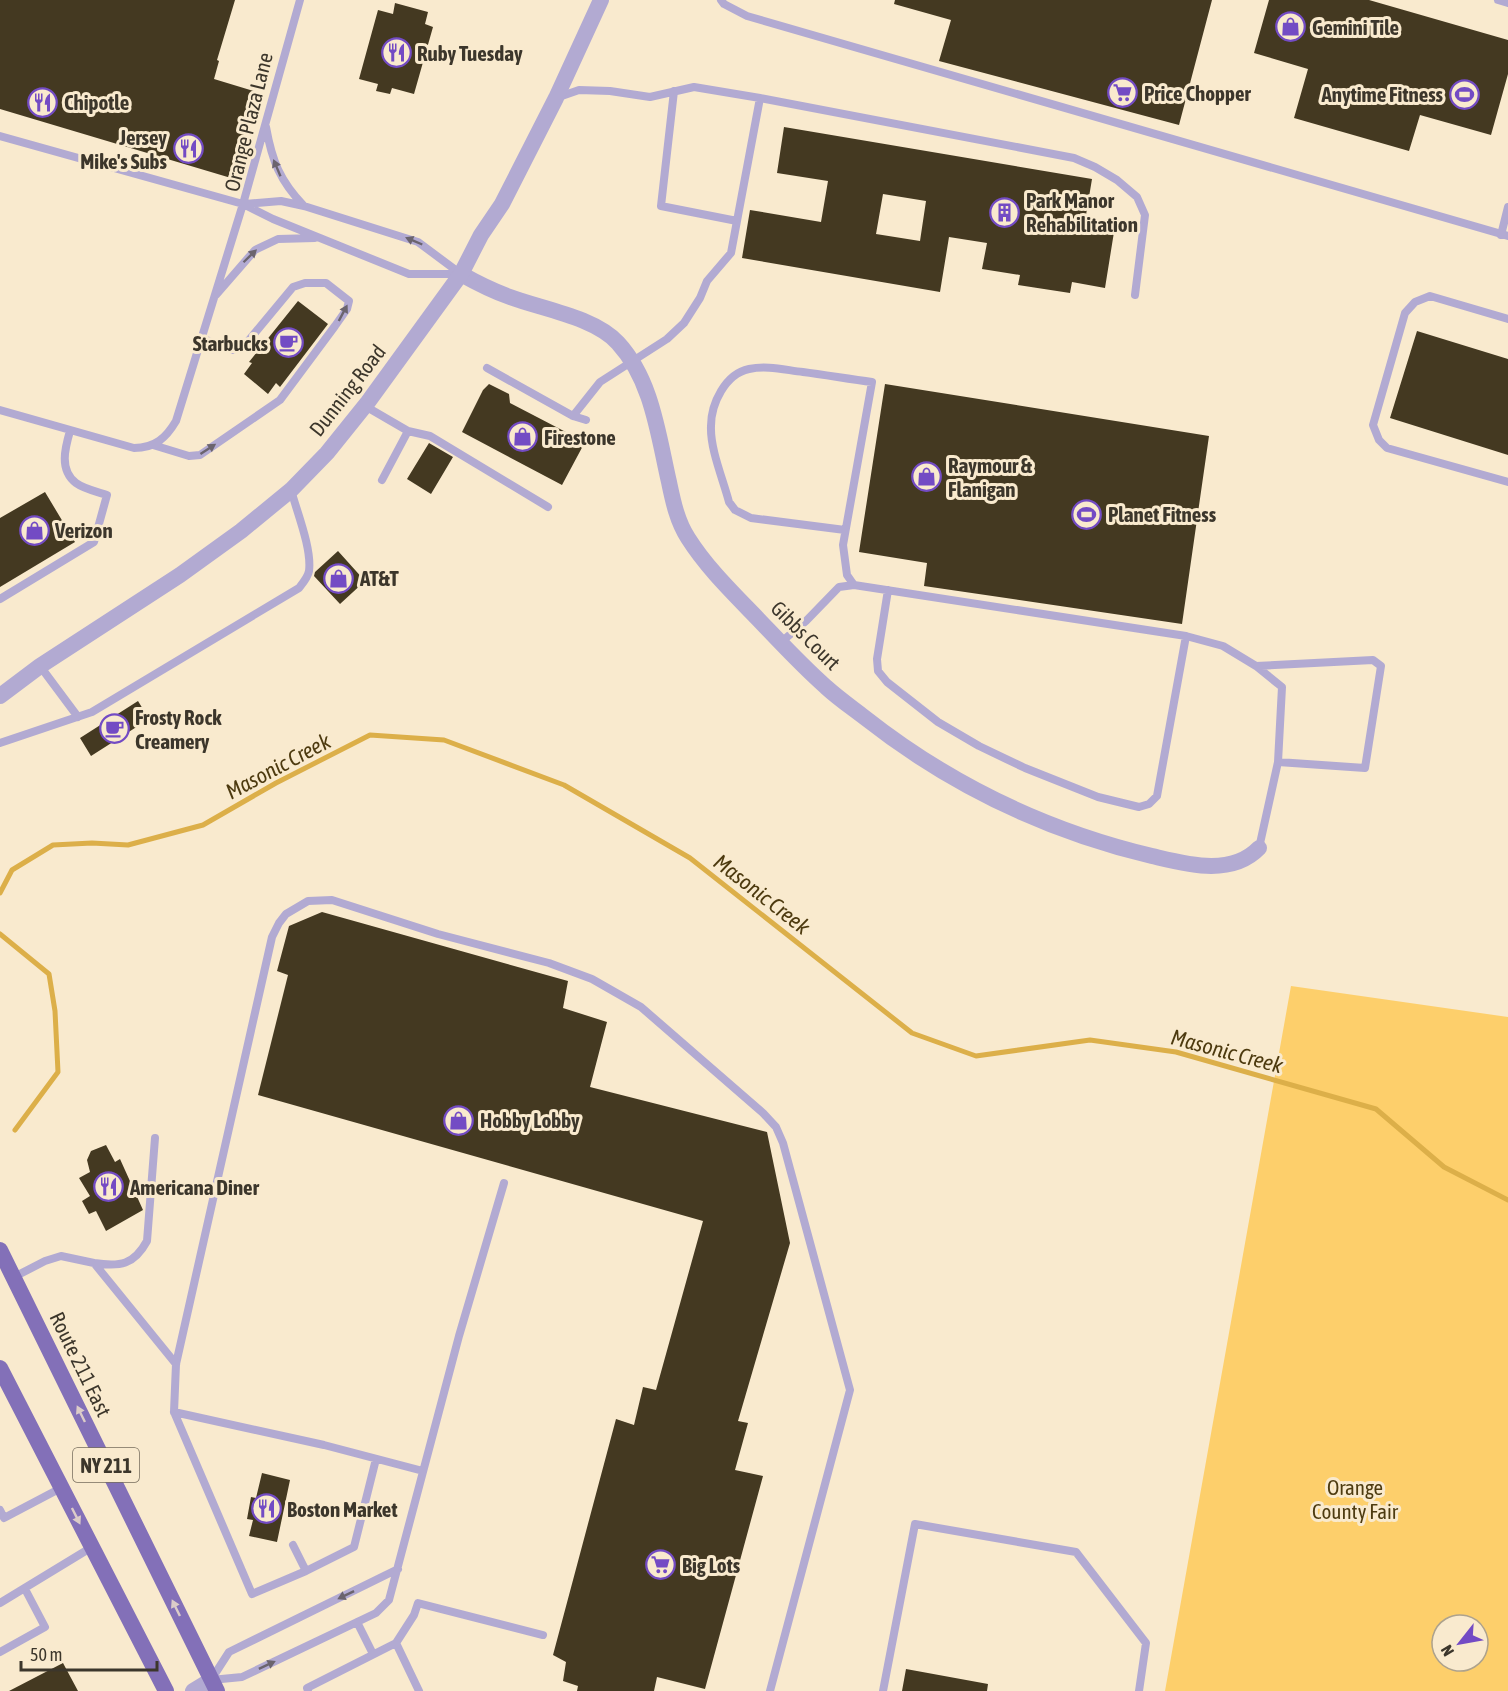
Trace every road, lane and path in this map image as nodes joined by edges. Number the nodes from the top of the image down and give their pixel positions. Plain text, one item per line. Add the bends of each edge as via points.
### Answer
1 (300, 0) edge
2 (601, 0) edge
3 (721, 0) edge
4 (1498, 0) edge
5 (1508, 3) edge
6 (674, 92) junction
7 (556, 98) junction
8 (760, 98) junction
9 (266, 123) junction
10 (0, 136) edge
11 (243, 204) junction
12 (304, 206) junction
13 (1508, 207) edge
14 (737, 221) junction
15 (1505, 236) edge
16 (321, 238) junction
17 (461, 274) junction
18 (1135, 295) dead end
19 (213, 300) junction
20 (1508, 319) edge
21 (201, 338) junction
22 (631, 362) junction
23 (487, 368) dead end
24 (365, 405) junction
25 (0, 410) edge
26 (573, 416) junction
27 (586, 420) dead end
28 (70, 431) junction
29 (408, 431) junction
30 (153, 445) junction
31 (382, 480) dead end
32 (1508, 482) edge
33 (291, 490) junction
34 (548, 507) dead end
35 (845, 530) junction
36 (854, 585) junction
37 (888, 590) junction
38 (0, 599) edge
39 (1186, 636) junction
40 (780, 643) junction
41 (40, 666) junction
42 (1256, 666) junction
43 (0, 696) edge
44 (78, 717) junction
45 (0, 743) edge
46 (1278, 762) junction
47 (1259, 848) joint
48 (155, 1138) dead end
49 (504, 1183) dead end
50 (0, 1250) edge
51 (94, 1263) junction
52 (14, 1277) junction
53 (176, 1364) junction
54 (0, 1368) edge
55 (4, 1386) edge
56 (174, 1412) junction
57 (376, 1460) junction
58 (423, 1471) junction
59 (62, 1488) junction
60 (0, 1510) edge
61 (293, 1545) dead end
62 (92, 1547) junction
63 (398, 1569) junction
64 (306, 1571) junction
65 (25, 1589) junction
66 (0, 1604) edge
67 (357, 1622) junction
68 (543, 1635) dead end
69 (396, 1643) junction
70 (0, 1653) edge
71 (373, 1654) junction
72 (214, 1685) edge
73 (166, 1691) edge
74 (193, 1691) edge
75 (308, 1691) edge
76 (419, 1691) edge
77 (770, 1691) edge
78 (883, 1691) edge
79 (1138, 1691) edge

1 - 9 lane, Orange Plaza Lane
2 - 7 street, Dunning Road
3 - 15 lane via 747,16
4 - 5 lane
6 - 7 lane via 650,97 579,90
6 - 8 lane via 694,87
6 - 14 lane via 661,206
7 - 17 street, Dunning Road
8 - 14 lane
8 - 18 lane via 1074,158 1095,167 1137,197 1145,215
9 - 11 lane, Orange Plaza Lane
12 -> 9 lane via 278,172
10 - 11 lane
11 - 12 lane, Orange Plaza Lane via 281,201
11 - 16 lane
11 - 19 lane
17 -> 12 lane, Orange Plaza Lane via 418,242
13 - 15 lane
14 - 22 lane via 731,253 707,281 684,323
16 - 17 lane via 409,274
19 -> 16 lane via 255,250 278,239
17 - 22 street, Gibbs Court via 508,297 602,330 618,342
17 - 24 street, Dunning Road
19 - 21 lane
20 - 32 lane via 1430,296 1415,302 1405,313 1373,425 1387,448
21 - 30 lane via 176,421 168,434
30 -> 21 lane via 189,456 200,455 280,400 349,301 326,283 305,283 293,287 244,346 233,350
22 - 26 lane via 600,382
22 - 40 street, Gibbs Court via 644,379 676,512 685,534 705,563
23 - 26 lane
24 - 29 lane
24 - 33 street, Dunning Road
25 - 28 lane
26 - 27 lane
28 - 30 lane via 134,448
28 - 38 lane via 63,456 67,470 76,483 107,495 94,542
29 - 31 lane
29 - 34 lane via 430,436
33 - 41 street, Dunning Road via 180,575
33 - 44 lane via 308,556 309,573 299,588 116,699
35 - 35 lane via 872,382 768,367 746,369 733,377 718,393 711,426 729,502 751,518
35 - 36 lane via 847,575
36 - 37 lane
36 - 40 lane via 839,586
37 - 39 lane
37 - 39 lane via 877,659 878,671 887,682 938,722 979,746 1098,797 1140,807 1157,796
39 - 42 lane via 1223,646
40 - 47 street, Gibbs Court via 828,689 923,760 990,798 1048,824 1128,850 1201,866 1241,862
41 - 43 street, Dunning Road
41 - 44 lane
42 - 46 lane via 1282,687
42 - 46 lane via 1373,660 1381,666 1365,768
44 - 45 lane
46 - 47 lane
48 - 51 lane via 147,1241 139,1255 116,1266
49 - 58 lane
50 - 52 main road, Route 211 East / NY 211
51 - 52 lane via 61,1256
51 - 53 lane
72 -> 52 main road, Route 211 East / NY 211
53 - 56 lane
53 - 77 lane via 272,937 286,914 308,902 332,900 592,979 641,1007 776,1127 850,1390
54 - 55 main road, NY 211
55 - 59 main road, NY 211
56 - 57 lane
56 - 64 lane via 252,1594
57 - 58 lane
57 - 64 lane via 354,1547
58 - 63 lane
59 - 60 lane via 4,1518
59 -> 62 main road, NY 211
61 - 64 lane
62 - 65 lane
62 - 73 main road, NY 211
63 - 67 lane via 386,1605
63 -> 72 lane via 229,1652
65 - 66 lane
65 - 70 lane via 45,1627
67 - 71 lane
72 -> 67 lane via 242,1677
68 - 69 lane via 418,1603
69 - 71 lane
69 - 76 lane
71 - 75 lane via 307,1688
72 - 74 street
78 - 79 lane via 915,1524 1076,1552 1146,1643

